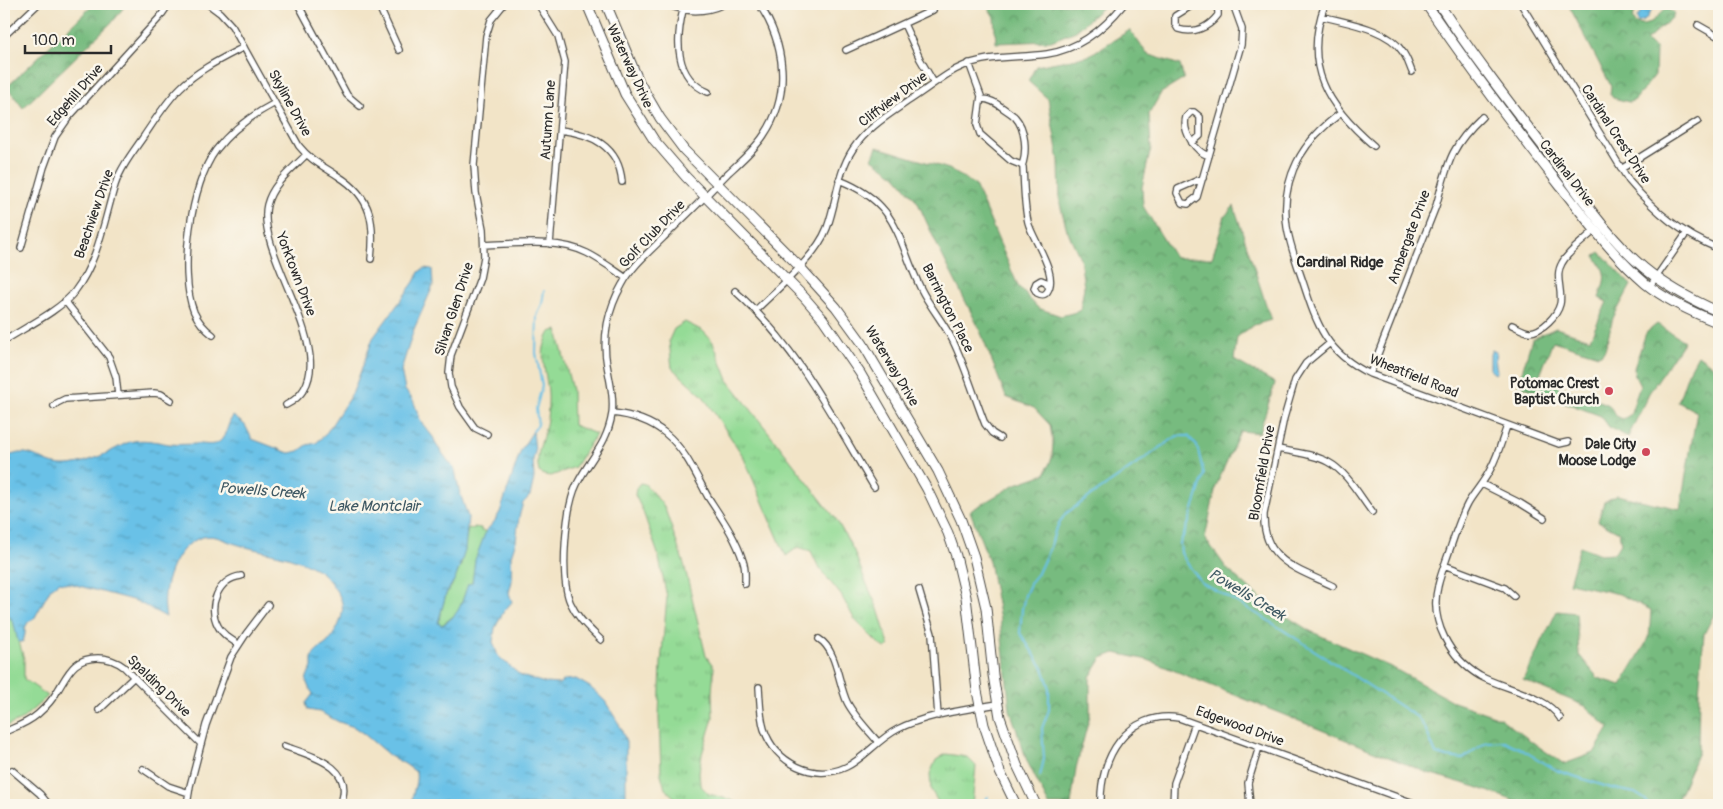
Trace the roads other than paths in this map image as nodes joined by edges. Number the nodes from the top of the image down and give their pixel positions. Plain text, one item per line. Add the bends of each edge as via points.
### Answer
1 (38, 4) edge
2 (169, 4) edge
3 (208, 4) edge
4 (298, 4) edge
5 (378, 4) edge
6 (504, 4) edge
7 (538, 4) edge
8 (587, 4) edge
9 (606, 4) edge
10 (667, 4) edge
11 (724, 4) edge
12 (759, 4) edge
13 (1124, 4) edge
14 (1194, 4) edge
15 (1215, 4) edge
16 (1234, 4) edge
17 (1325, 4) edge
18 (1426, 4) edge
19 (1439, 4) edge
20 (1521, 4) edge
21 (683, 10) junction
22 (933, 10) dead end
23 (1321, 16) junction
24 (904, 24) junction
25 (1698, 25) dead end
26 (4, 36) edge
27 (1719, 38) edge
28 (244, 47) junction
29 (399, 50) dead end
30 (846, 50) dead end
31 (969, 63) junction
32 (1412, 72) dead end
33 (934, 83) junction
34 (708, 92) dead end
35 (982, 99) junction
36 (276, 104) junction
37 (360, 106) dead end
38 (1341, 113) junction
39 (1482, 117) dead end
40 (1698, 121) dead end
41 (560, 130) junction
42 (1192, 143) junction
43 (1374, 146) dead end
44 (306, 155) junction
45 (1209, 156) junction
46 (1022, 166) junction
47 (1621, 169) junction
48 (1203, 178) junction
49 (839, 180) junction
50 (622, 182) dead end
51 (718, 184) junction
52 (706, 197) junction
53 (1595, 230) junction
54 (1686, 234) junction
55 (550, 244) junction
56 (484, 245) junction
57 (21, 248) dead end
58 (1719, 249) edge
59 (371, 259) dead end
60 (799, 266) junction
61 (1656, 277) junction
62 (626, 278) junction
63 (787, 279) junction
64 (1650, 286) junction
65 (1049, 288) dead end
66 (735, 291) dead end
67 (65, 301) junction
68 (756, 310) junction
69 (1719, 312) edge
70 (1719, 323) edge
71 (1512, 325) dead end
72 (213, 335) dead end
73 (4, 341) edge
74 (1330, 343) junction
75 (1370, 374) junction
76 (118, 395) junction
77 (171, 400) dead end
78 (286, 405) dead end
79 (54, 406) dead end
80 (612, 413) junction
81 (1507, 426) junction
82 (487, 434) dead end
83 (1000, 438) dead end
84 (1568, 442) dead end
85 (1278, 449) junction
86 (1482, 484) junction
87 (874, 487) dead end
88 (1372, 512) dead end
89 (1544, 518) dead end
90 (1444, 565) junction
91 (241, 576) dead end
92 (745, 584) dead end
93 (1333, 586) dead end
94 (919, 590) dead end
95 (1514, 596) dead end
96 (268, 605) dead end
97 (819, 639) dead end
98 (601, 640) dead end
99 (238, 644) junction
100 (134, 677) junction
101 (759, 687) dead end
102 (998, 704) junction
103 (980, 707) junction
104 (99, 710) dead end
105 (938, 716) junction
106 (1560, 718) dead end
107 (1196, 724) junction
108 (4, 732) edge
109 (878, 742) junction
110 (201, 744) junction
111 (284, 746) dead end
112 (1259, 747) junction
113 (143, 769) dead end
114 (12, 770) dead end
115 (189, 793) junction
116 (49, 805) edge
117 (187, 805) edge
118 (340, 805) edge
119 (1016, 805) edge
120 (1036, 805) edge
121 (1101, 805) edge
122 (1173, 805) edge
123 (1250, 805) edge
124 (1419, 805) edge

1 - 26 street
2 - 57 street, Edgehill Drive via 55,137
3 - 28 street, Skyline Drive via 227,20
4 - 37 street via 348,95
5 - 29 street
6 - 56 street, Silvan Glen Drive via 491,20 486,36 475,155 474,179
7 - 41 street, Autumn Lane via 558,36 564,56
8 - 52 main road, Waterway Drive via 619,81 643,125 672,163
9 - 51 main road, Waterway Drive via 639,82 660,118 684,150
10 - 21 street
11 - 21 street via 700,11
12 - 51 street, Golf Club Drive via 776,34 781,55 778,107 764,135
13 - 31 street, Cliffview Drive via 1099,31 1068,48 1048,54 1003,56
14 - 15 street via 1175,16 1174,24 1178,29 1193,31 1202,28 1218,15
16 - 45 street via 1242,29 1241,44
17 - 23 street
18 - 53 main road, Cardinal Drive via 1478,80
19 - 61 main road, Cardinal Drive via 1505,98 1611,234
20 - 47 street, Cardinal Crest Drive
21 - 34 street via 678,40 682,62 694,85
22 - 24 street
23 - 32 street via 1389,38 1404,53
23 - 38 street via 1317,41 1319,66 1326,90
24 - 30 street
24 - 33 street
25 - 27 street
28 - 36 street, Skyline Drive
28 - 67 street, Beachview Drive via 185,84 171,98 130,156 116,184 89,269
31 - 33 street, Cliffview Drive
31 - 35 street
33 - 49 street, Cliffview Drive via 868,131 852,150
35 - 46 street via 977,125 980,134 1011,161
35 - 46 street via 992,101 1019,122 1025,147
36 - 44 street, Skyline Drive
36 - 72 street via 249,118 227,137 210,160 198,190 192,218 187,286 197,318
38 - 43 street
38 - 74 street, Wheatfield Road via 1321,128 1306,146 1290,179 1286,202 1290,240 1315,316
39 - 75 street, Ambergate Drive via 1467,131 1451,156 1436,206
40 - 47 street
41 - 50 street via 589,136 607,147 617,160
41 - 55 street, Autumn Lane
42 - 42 street via 1184,120 1194,112 1200,116 1200,136
42 - 45 street via 1198,151
44 - 59 street, Skyline Drive via 348,183 362,198 373,226
44 - 78 street, Yorktown Drive via 275,187 266,213 267,234 306,335 310,355 310,372 304,388 295,400
45 - 48 street
46 - 65 street via 1027,220 1048,265
47 - 54 street, Cardinal Crest Drive via 1654,208
48 - 48 street via 1195,200 1182,203 1178,190
49 - 60 street, Cliffview Drive via 824,236
49 - 83 street, Barrington Place via 868,195 892,220 922,290 953,342 985,424
51 - 52 street, Golf Club Drive
51 - 60 main road, Waterway Drive
52 - 62 street, Golf Club Drive via 638,262
52 - 63 main road, Waterway Drive
53 - 64 main road, Cardinal Drive via 1615,255
53 - 71 street via 1562,262 1558,276 1558,311 1537,330 1525,331
54 - 58 street, Cardinal Crest Drive
54 - 61 street
55 - 56 street
55 - 62 street via 587,254
56 - 82 street, Silvan Glen Drive via 480,278 451,355 449,373 460,407 475,428
60 - 63 street, Cliffview Drive
60 - 102 main road, Waterway Drive via 836,307 863,344 938,471 961,520 983,593
61 - 64 street
61 - 69 main road, Cardinal Drive via 1683,295
62 - 80 street, Golf Club Drive via 614,300 606,338
63 - 68 street, Cliffview Drive
63 - 103 main road, Waterway Drive via 824,320 850,356 938,511 956,556 966,597
64 - 70 main road, Cardinal Drive via 1679,305
66 - 68 street
67 - 73 street, Beachview Drive
67 - 76 street via 109,356
68 - 87 street via 800,364
74 - 75 street, Wheatfield Road via 1346,359
74 - 85 street, Bloomfield Drive via 1306,363 1295,380
75 - 81 street, Wheatfield Road
76 - 77 street via 154,392
76 - 79 street via 65,399
80 - 92 street via 645,420 678,446 730,532 745,568
80 - 98 street, Golf Club Drive via 604,442 578,481 570,501 564,574 574,610
81 - 84 street, Wheatfield Road via 1559,444
81 - 86 street
85 - 88 street via 1319,458 1335,466
85 - 93 street, Bloomfield Drive via 1264,514 1267,538 1285,563
86 - 89 street
86 - 90 street via 1467,504
90 - 95 street via 1505,588
90 - 106 street via 1436,595 1437,615 1444,637 1454,653 1480,676 1547,704
91 - 99 street via 226,582 217,594 214,606 218,626
94 - 105 street via 932,634
96 - 99 street
97 - 109 street via 830,650 847,702
99 - 110 street via 210,710
100 - 104 street
100 - 108 street, Spalding Drive via 113,660 84,660 66,674 54,697 39,713
100 - 110 street, Spalding Drive
101 - 109 street via 767,737 781,756 796,767 821,773 837,771 854,763
102 - 103 street
102 - 120 main road, Waterway Drive via 1016,765
103 - 105 street
103 - 119 main road, Waterway Drive via 1000,772
105 - 109 street via 909,724
107 - 112 street, Edgewood Drive
107 - 121 street, Edgewood Drive via 1179,718 1161,717 1145,720 1131,728 1109,762
107 - 122 street via 1174,783
110 - 115 street
111 - 118 street via 326,762 335,769 343,785
112 - 123 street via 1248,783
112 - 124 street, Edgewood Drive
113 - 115 street via 168,786
114 - 116 street
115 - 117 street

